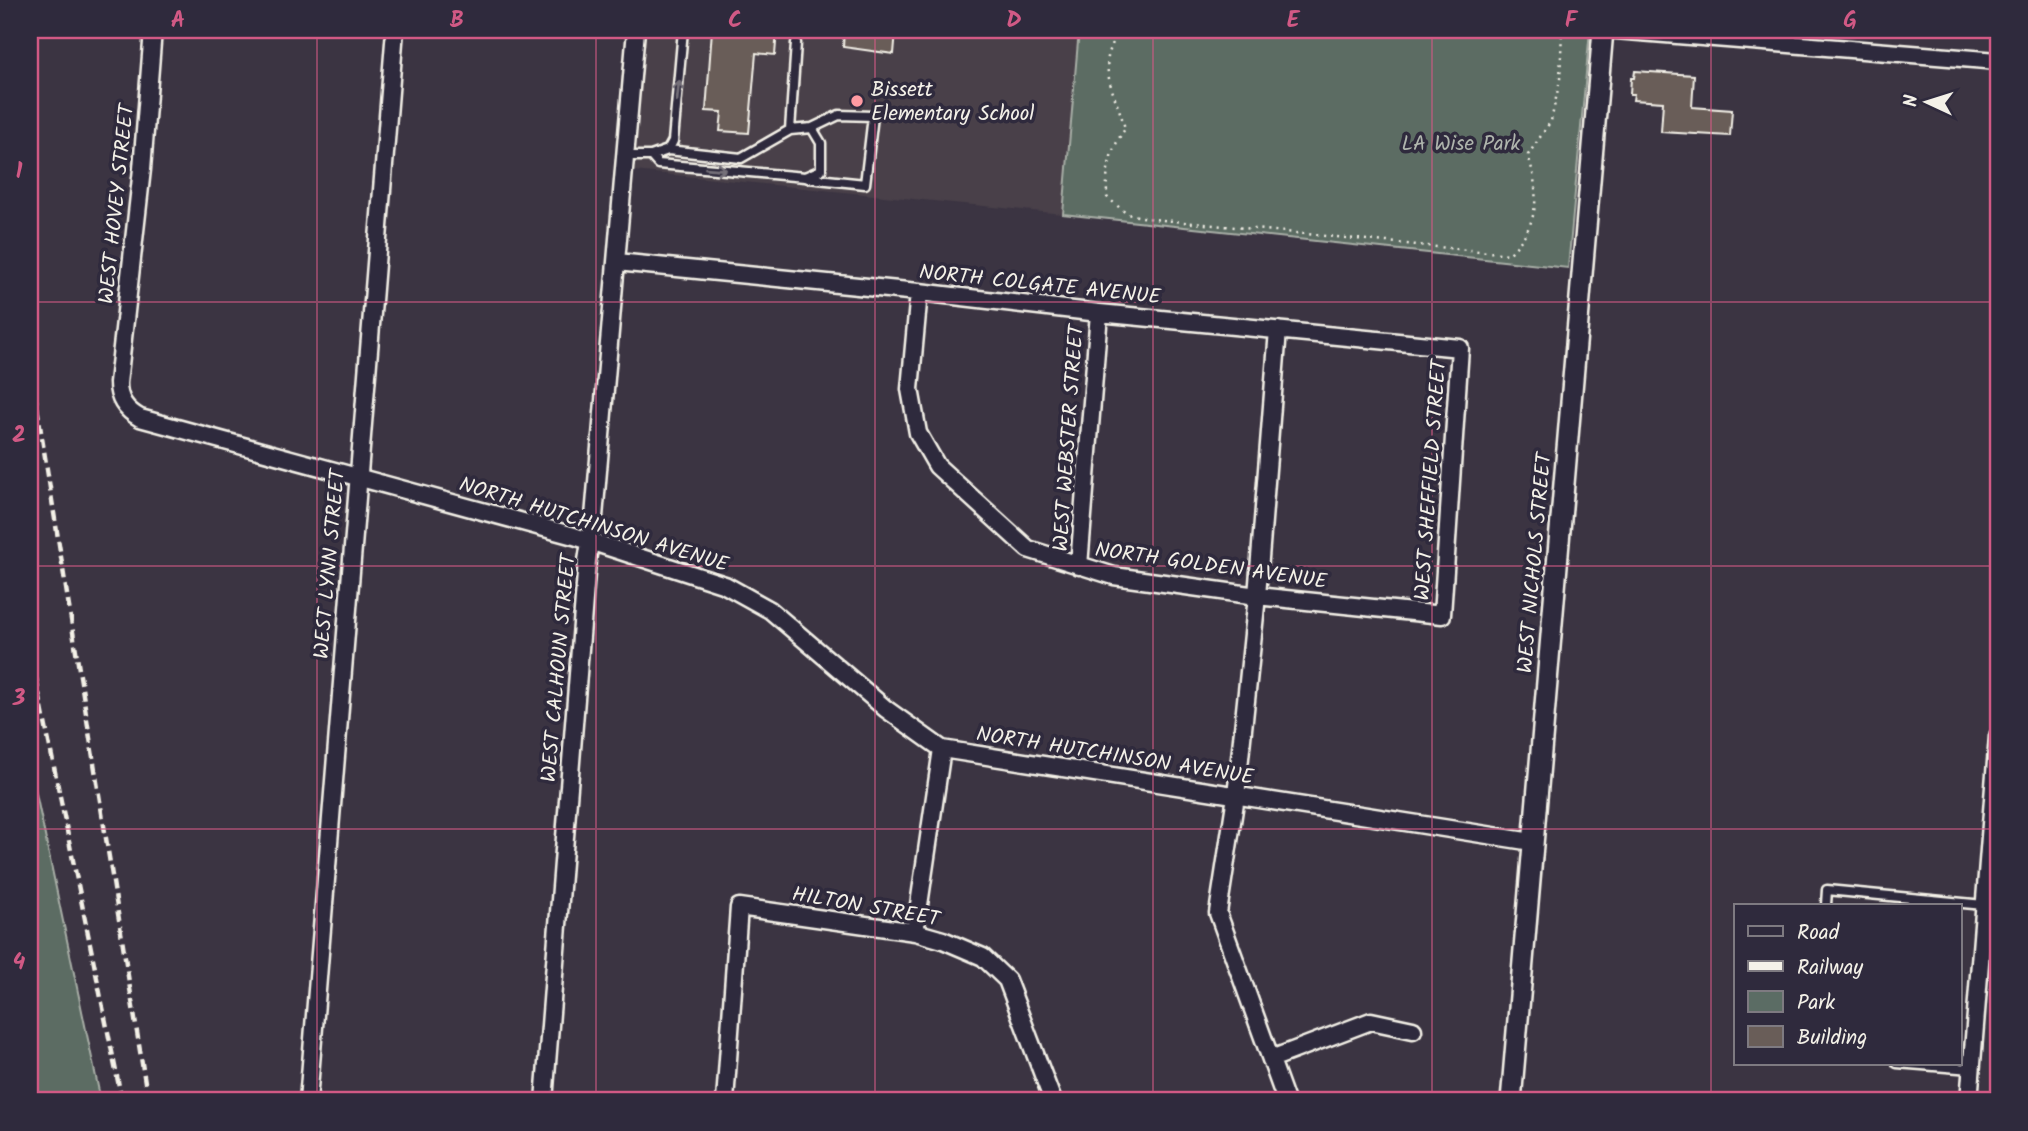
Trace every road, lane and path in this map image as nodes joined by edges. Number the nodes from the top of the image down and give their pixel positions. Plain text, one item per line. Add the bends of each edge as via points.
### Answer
1 (153, 30) edge
2 (395, 30) edge
3 (636, 30) edge
4 (683, 30) edge
5 (1118, 30) edge
6 (1562, 30) edge
7 (1603, 30) edge
8 (1615, 30) edge
9 (796, 43) dead end
10 (1998, 61) edge
11 (812, 128) junction
12 (790, 130) junction
13 (668, 150) junction
14 (625, 156) junction
15 (651, 156) junction
16 (805, 177) junction
17 (617, 262) junction
18 (919, 292) junction
19 (1099, 313) junction
20 (1278, 330) junction
21 (1460, 348) joint
22 (118, 383) joint
23 (357, 477) junction
24 (590, 542) junction
25 (1079, 566) junction
26 (1257, 596) junction
27 (1442, 615) joint
28 (1998, 736) edge
29 (942, 749) junction
30 (1236, 796) junction
31 (1532, 842) junction
32 (1901, 901) edge
33 (1826, 904) edge
34 (1984, 905) junction
35 (915, 932) junction
36 (1413, 1030) dead end
37 (1271, 1059) junction
38 (1909, 1064) edge
39 (1971, 1069) junction
40 (308, 1101) edge
41 (544, 1101) edge
42 (725, 1101) edge
43 (1053, 1101) edge
44 (1286, 1101) edge
45 (1511, 1101) edge
46 (1969, 1101) edge

1 - 22 street, WEST HOVEY STREET
2 - 23 street, WEST LYNN STREET
3 - 14 street, WEST CALHOUN STREET
13 -> 4 lane via 673,141
5 - 6 path via 1108,56 1108,73 1125,129 1108,160 1107,197 1127,214 1509,254 1521,242 1536,207 1528,155 1551,121 1560,80
7 - 31 street, WEST NICHOLS STREET
8 - 10 street
9 - 12 lane
11 - 12 lane
11 - 16 lane via 821,143 821,170
11 - 16 lane via 839,115 873,116 865,184
12 - 13 lane via 741,158
13 - 15 lane
14 - 15 lane
14 - 17 street, WEST CALHOUN STREET
15 -> 16 lane via 658,163
17 - 18 street, NORTH COLGATE AVENUE
17 - 24 street, WEST CALHOUN STREET
18 - 19 street, NORTH COLGATE AVENUE
18 - 25 street, NORTH GOLDEN AVENUE via 910,389 918,433 937,466 1028,549
19 - 20 street, NORTH COLGATE AVENUE
19 - 25 street, WEST WEBSTER STREET
20 - 21 street, NORTH COLGATE AVENUE
20 - 26 street
21 - 27 street, WEST SHEFFIELD STREET
22 - 23 street, NORTH HUTCHINSON AVENUE via 124,406 146,421
23 - 24 street, NORTH HUTCHINSON AVENUE
23 - 40 street, WEST LYNN STREET
24 - 29 street, NORTH HUTCHINSON AVENUE via 725,585 756,601
24 - 41 street, WEST CALHOUN STREET
25 - 26 street, NORTH GOLDEN AVENUE via 1114,576
26 - 27 street, NORTH GOLDEN AVENUE
26 - 30 street
28 - 34 street
29 - 30 street, NORTH HUTCHINSON AVENUE
29 - 35 street
30 - 31 street, NORTH HUTCHINSON AVENUE
30 - 37 street via 1218,913
31 - 45 street, WEST NICHOLS STREET
32 - 33 lane via 1827,890
32 - 34 lane
34 - 39 street
35 - 42 street, HILTON STREET via 738,907
35 - 43 street, HILTON STREET via 983,957 1007,980
36 - 37 street via 1371,1021
37 - 44 street
38 - 39 lane
39 - 46 street

